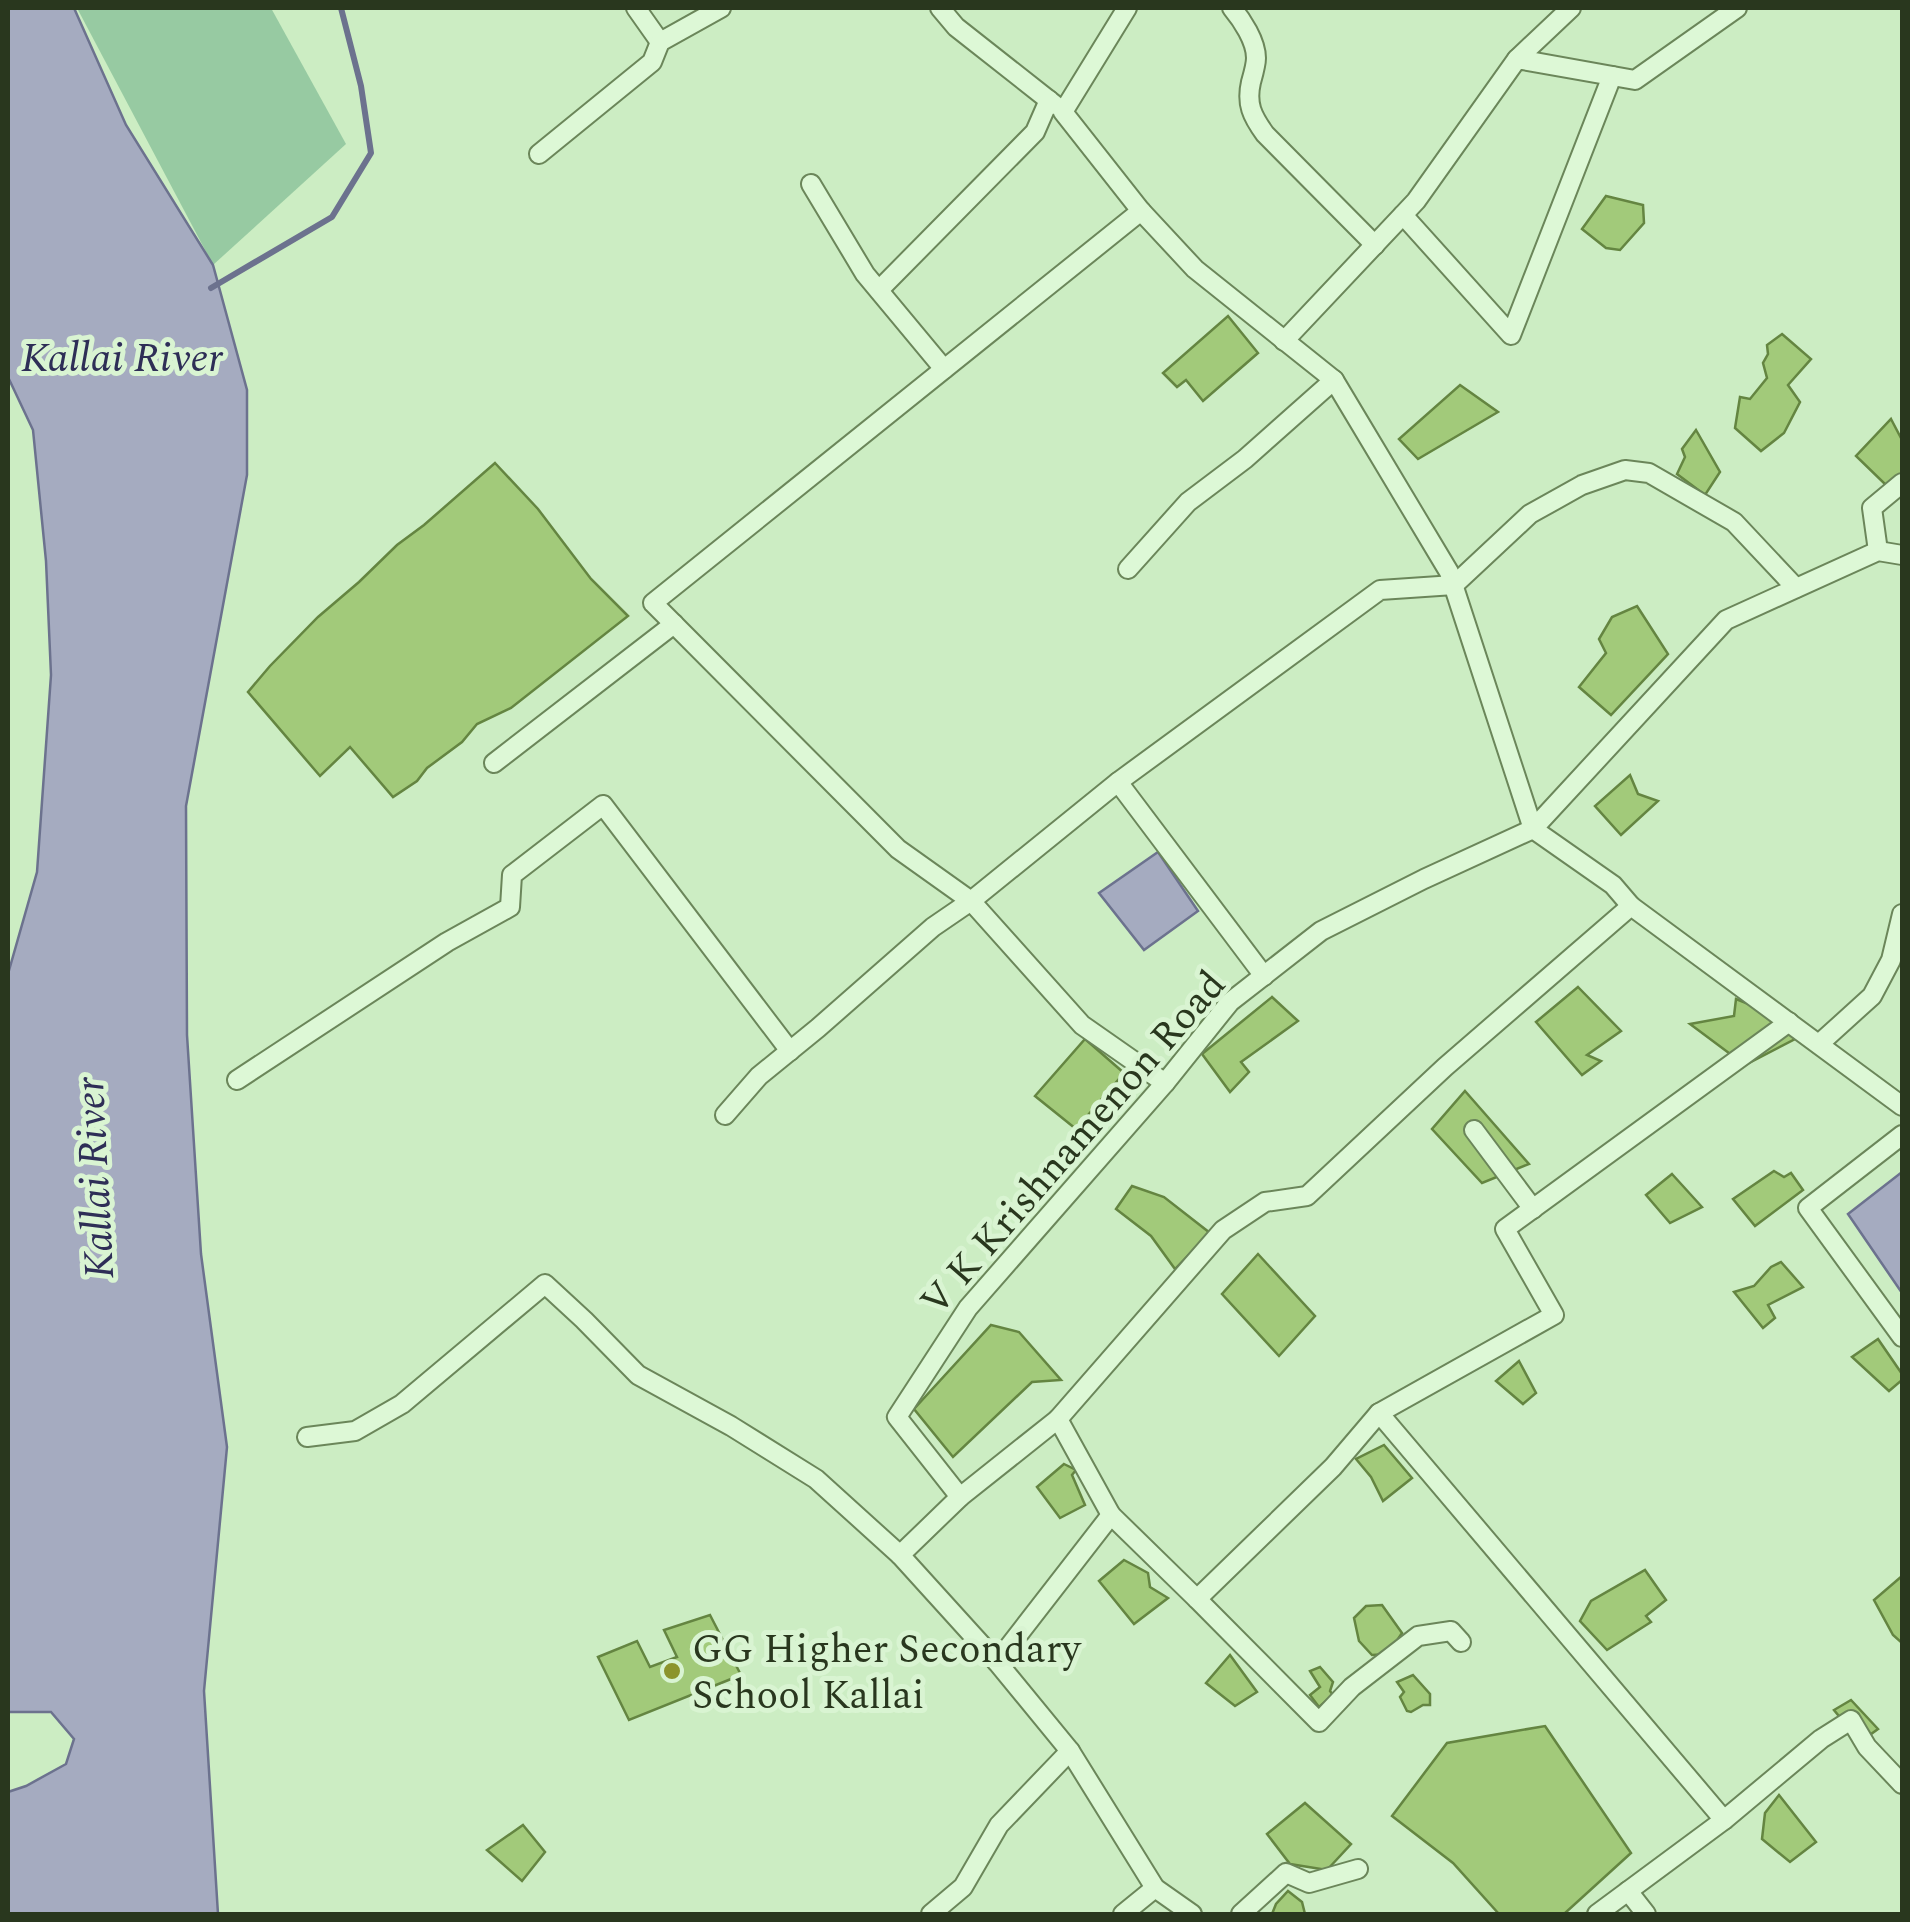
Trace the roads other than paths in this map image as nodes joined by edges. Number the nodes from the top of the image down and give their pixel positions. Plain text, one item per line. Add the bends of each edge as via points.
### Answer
1 (636, 8) edge
2 (721, 8) edge
3 (940, 8) edge
4 (1126, 8) edge
5 (1232, 8) edge
6 (1572, 8) edge
7 (1738, 8) edge
8 (660, 42) junction
9 (1516, 59) junction
10 (1612, 76) junction
11 (1056, 106) junction
12 (538, 154) dead end
13 (811, 184) dead end
14 (1141, 211) junction
15 (1403, 215) junction
16 (1375, 245) junction
17 (878, 290) junction
18 (1284, 341) junction
19 (944, 369) junction
20 (1334, 380) junction
21 (1902, 482) edge
22 (1878, 551) junction
23 (1902, 555) edge
24 (1128, 569) dead end
25 (1454, 585) junction
26 (1796, 588) junction
27 (674, 624) junction
28 (494, 763) dead end
29 (1118, 782) junction
30 (1533, 829) junction
31 (971, 901) junction
32 (1631, 906) junction
33 (1902, 914) edge
34 (1264, 976) junction
35 (1789, 1022) junction
36 (1819, 1044) junction
37 (790, 1052) junction
38 (236, 1080) dead end
39 (1166, 1083) junction
40 (1902, 1106) edge
41 (725, 1115) dead end
42 (1474, 1130) dead end
43 (1902, 1135) edge
44 (1533, 1209) junction
45 (1902, 1337) edge
46 (1379, 1413) junction
47 (1058, 1420) junction
48 (307, 1437) dead end
49 (960, 1497) junction
50 (1112, 1515) junction
51 (900, 1555) junction
52 (1197, 1599) junction
53 (1460, 1642) dead end
54 (997, 1662) junction
55 (1070, 1751) junction
56 (1902, 1784) edge
57 (1724, 1820) junction
58 (1358, 1869) dead end
59 (1155, 1888) junction
60 (1628, 1891) junction
61 (931, 1914) edge
62 (1123, 1914) edge
63 (1192, 1914) edge
64 (1241, 1914) edge
65 (1597, 1914) edge
66 (1646, 1914) edge

1 - 8 street
2 - 8 street
3 - 11 street
4 - 11 street
5 - 16 street via 1256,57 1249,91 1253,117
6 - 9 street
7 - 10 street via 1635,80
8 - 12 street via 652,62
9 - 10 street
9 - 15 street
10 - 15 street via 1511,335
11 - 14 street
11 - 17 street
13 - 17 street
14 - 18 street via 1194,269
14 - 19 street
15 - 16 street
16 - 18 street
17 - 19 street
18 - 20 street
19 - 27 street via 653,603
20 - 24 street via 1188,502
20 - 25 street
21 - 22 street via 1872,508
22 - 23 street
22 - 26 street, V K Krishnamenon Road
25 - 26 street via 1530,514 1625,470 1649,474 1734,522
25 - 29 street via 1380,590
25 - 30 street
26 - 30 street, V K Krishnamenon Road via 1726,620
27 - 28 street
27 - 31 street via 898,849
29 - 31 street
29 - 34 street
30 - 32 street via 1613,885
30 - 34 street, V K Krishnamenon Road via 1322,932
31 - 37 street via 933,926
31 - 39 street via 1082,1025
32 - 35 street
32 - 47 street via 1307,1196 1266,1202 1223,1230
33 - 36 street via 1891,960 1872,996
34 - 39 street, V K Krishnamenon Road via 1230,1002
35 - 36 street
35 - 44 street
36 - 40 street
37 - 38 street via 603,805 512,874 510,907
37 - 41 street via 758,1076
39 - 49 street, V K Krishnamenon Road via 968,1308 897,1417
42 - 44 street
43 - 45 street via 1808,1208
44 - 46 street via 1505,1229 1554,1315
46 - 52 street
46 - 57 street
47 - 49 street
47 - 50 street
48 - 51 street via 355,1432 402,1404 546,1284 638,1375 816,1479
49 - 51 street
50 - 52 street
50 - 54 street
51 - 54 street
52 - 53 street via 1319,1722 1418,1636 1451,1632
54 - 55 street
55 - 59 street
55 - 61 street via 999,1825 963,1888
56 - 57 street via 1851,1720
57 - 60 street
58 - 64 street via 1309,1882 1286,1873
59 - 62 street
59 - 63 street
60 - 65 street
60 - 66 street

